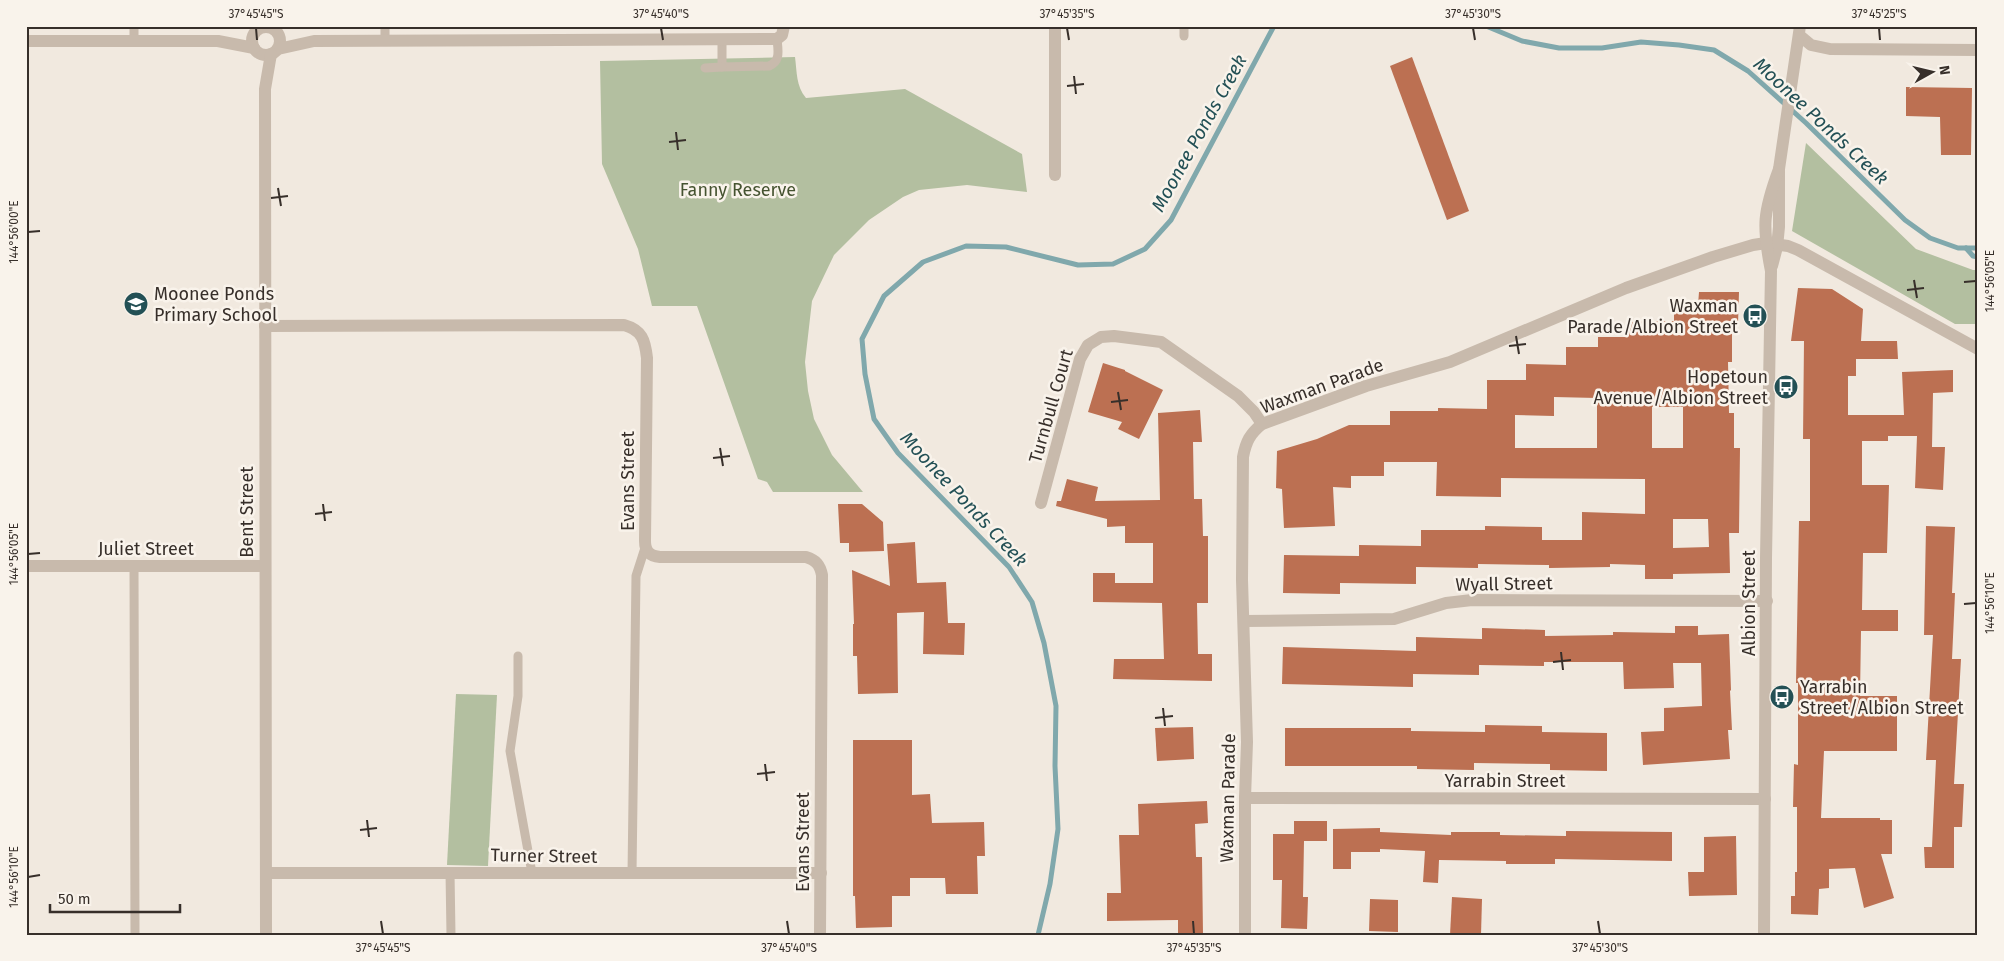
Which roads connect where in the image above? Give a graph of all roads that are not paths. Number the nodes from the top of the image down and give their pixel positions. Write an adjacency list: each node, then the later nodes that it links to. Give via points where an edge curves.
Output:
1 (134, 26): 12 (lane)
2 (386, 26): 15 (lane)
3 (784, 26): 9 (street, via 782,35)
4 (1055, 26): 20 (street)
5 (1184, 26): 8 (lane)
6 (266, 29): 13 (street); 14 (street); 17 (street, via 252,38); 17 (street, via 280,41)
7 (1800, 30): 16 (street, via 1811,45 1830,49); 21 (street, Albion Street, via 1779,169 1765,214)
8 (1184, 36)
9 (773, 39): 10 (street); 18 (lane, via 778,57 774,64)
10 (722, 40): 15 (street); 18 (lane)
11 (26, 41): 12 (street)
12 (134, 41): 13 (street)
13 (218, 41): 17 (street)
14 (314, 41): 15 (street); 17 (street)
15 (386, 41)
16 (1978, 50)
17 (265, 51): 22 (street, Bent Street)
18 (722, 67): 19 (lane)
19 (705, 68)
20 (1056, 175)
21 (1771, 244): 23 (street, via 1798,250); 24 (street, Waxman Parade, via 1753,245 1713,257 1626,288 1450,362 1366,386); 30 (street, Albion Street)
22 (265, 326): 26 (street, Evans Street, via 633,327 642,334 647,358); 29 (street, Bent Street)
23 (1978, 350)
24 (1262, 424): 25 (street, Turnbull Court, via 1238,396 1161,342 1101,337 1088,345 1080,359); 31 (street, Waxman Parade, via 1250,434 1243,457)
25 (1041, 503)
26 (645, 548): 38 (street, Evans Street, via 660,557 806,557 818,563 822,575); 39 (lane, via 636,576)
27 (26, 566): 28 (street, Juliet Street)
28 (134, 566): 29 (street, Juliet Street); 40 (lane)
29 (265, 566): 36 (street, Bent Street)
30 (1767, 602): 31 (street, Wyall Street, via 1472,600 1446,603 1394,619); 34 (street, Albion Street)
31 (1244, 621): 33 (street, Waxman Parade)
32 (518, 656): 37 (lane, via 518,696 510,751)
33 (1245, 798): 34 (street, Yarrabin Street); 44 (street, Waxman Parade)
34 (1765, 799): 45 (street, Albion Street)
35 (450, 872): 36 (street, Turner Street); 37 (street, Turner Street); 42 (lane)
36 (268, 873): 41 (street, Bent Street)
37 (532, 873): 39 (street, Turner Street)
38 (821, 873): 39 (street, Turner Street); 43 (street, Evans Street)
39 (632, 874)
40 (135, 935)
41 (266, 935)
42 (451, 935)
43 (820, 935)
44 (1245, 935)
45 (1764, 935)

